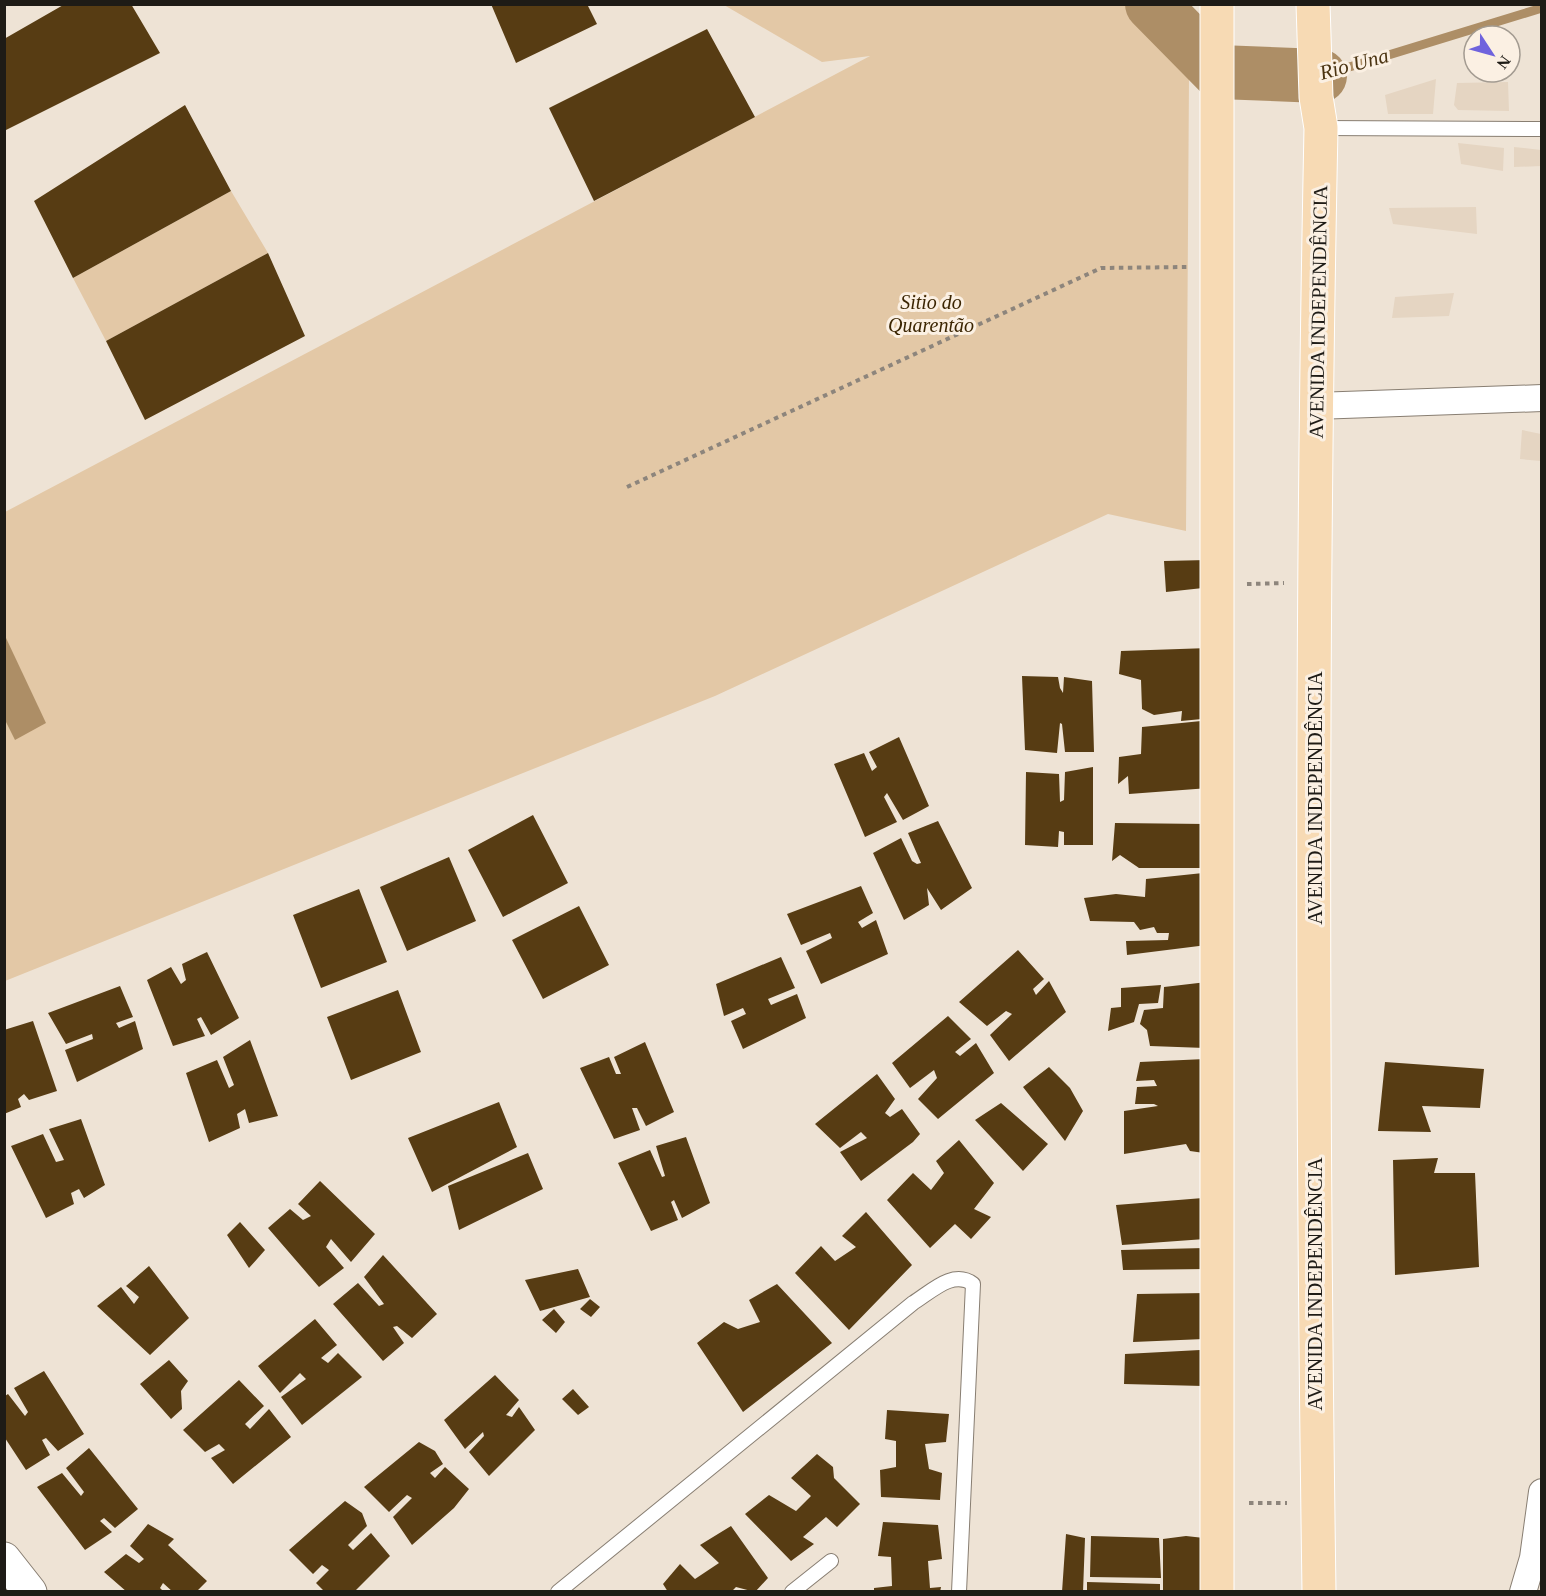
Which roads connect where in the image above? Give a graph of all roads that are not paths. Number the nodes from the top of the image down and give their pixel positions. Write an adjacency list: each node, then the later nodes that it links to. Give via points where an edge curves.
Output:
1 (1216, 4): 15 (main road)
2 (1313, 4): 3 (main road, AVENIDA INDEPENDÊNCIA)
3 (1319, 112): 4 (lane); 6 (main road, AVENIDA INDEPENDÊNCIA)
4 (1542, 129)
5 (1542, 398): 6 (street)
6 (1315, 406): 16 (main road, AVENIDA INDEPENDÊNCIA, via 1314,1234)
7 (1542, 1492): 9 (street)
8 (4, 1559): 11 (main road)
9 (1537, 1559): 17 (street)
10 (831, 1561): 13 (lane)
11 (30, 1592)
12 (558, 1592): 14 (lane, via 913,1303 952,1278 966,1278 973,1284)
13 (792, 1592)
14 (959, 1592)
15 (1217, 1592)
16 (1318, 1592)
17 (1523, 1592)

